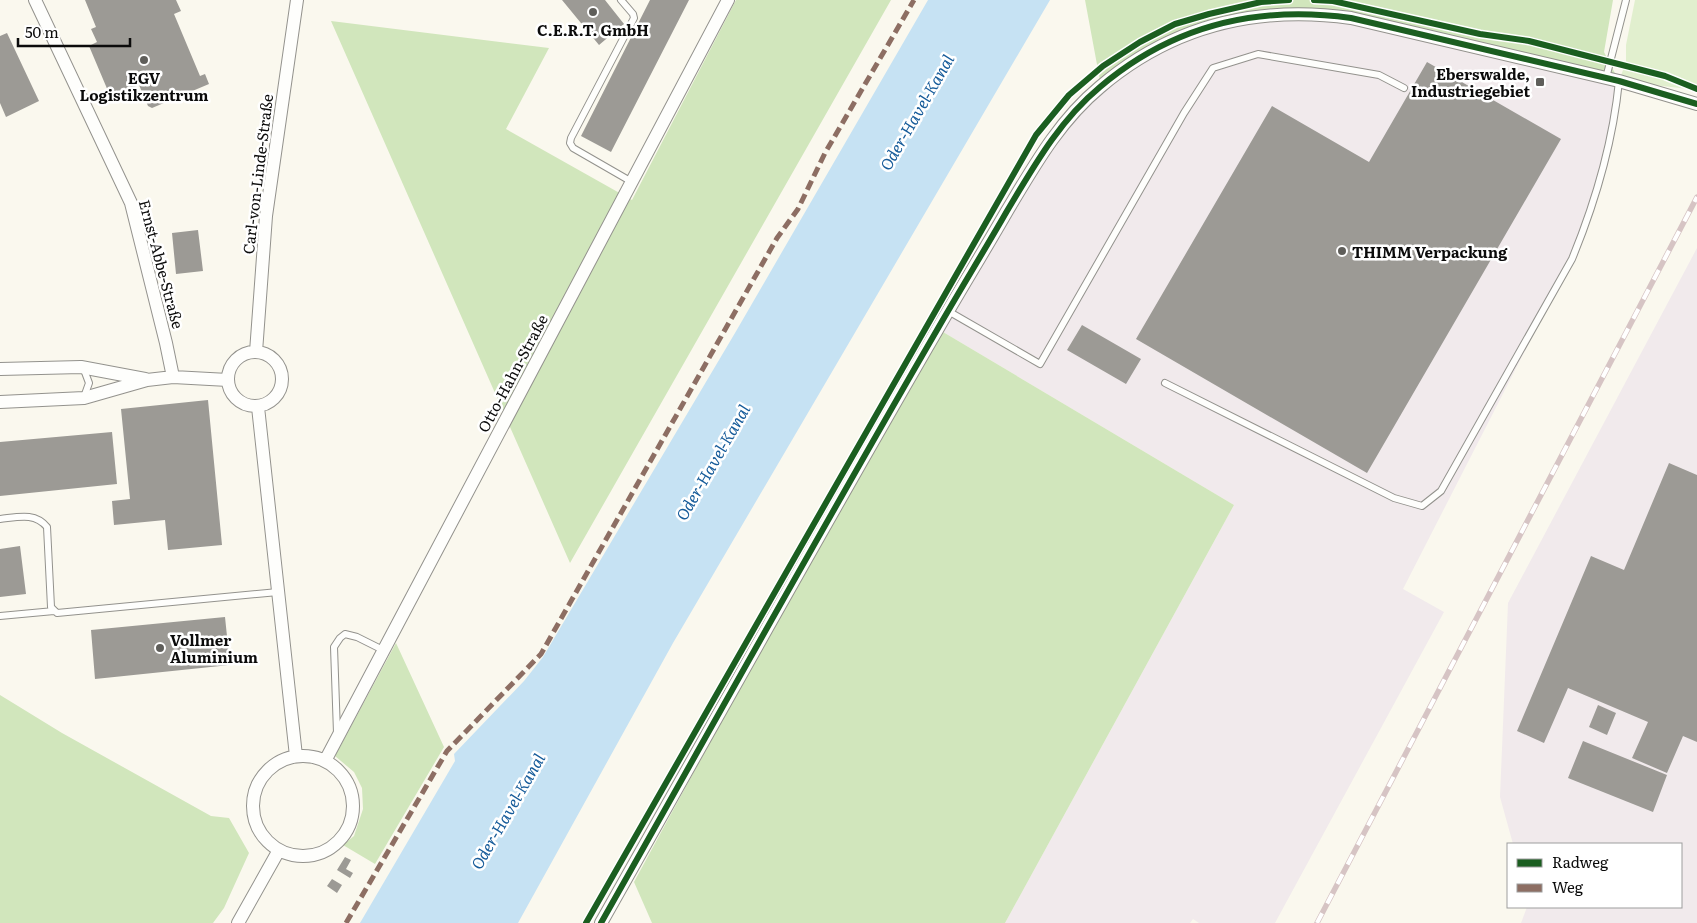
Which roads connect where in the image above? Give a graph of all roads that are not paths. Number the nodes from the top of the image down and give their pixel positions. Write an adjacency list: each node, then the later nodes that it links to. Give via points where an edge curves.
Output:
1 (35, 0): 14 (street, Ernst-Abbe-Straße, via 131,203)
2 (297, 0): 11 (street, Carl-von-Linde-Straße, via 266,216)
3 (621, 0): 9 (lane, via 634,18 570,143 573,148)
4 (728, 0): 9 (street, Otto-Hahn-Straße)
5 (1626, 0): 6 (lane)
6 (1613, 80): 8 (street); 10 (street, via 1327,14 1278,13 1212,26 1185,35 1118,73 1069,117 1034,165); 17 (lane, via 1616,110 1595,195 1572,260 1441,491 1422,506 1394,498)
7 (1404, 88): 10 (lane, via 1379,75 1258,54 1213,68 1040,364)
8 (1697, 104)
9 (632, 182): 25 (street, Otto-Hahn-Straße)
10 (948, 311): 31 (street)
11 (256, 352): 16 (street, via 237,359); 20 (street, via 272,358 282,378 282,387 274,399)
12 (83, 367): 13 (street); 15 (street); 18 (lane, via 88,383)
13 (0, 369)
14 (173, 377): 15 (street); 16 (street)
15 (147, 380): 18 (street)
16 (228, 380): 20 (street, via 235,398 243,404)
17 (1165, 383)
18 (84, 398): 19 (street)
19 (0, 402)
20 (258, 407): 22 (street)
21 (0, 519): 23 (lane, via 30,516 42,520 47,527 51,607)
22 (278, 592): 23 (lane); 27 (street)
23 (54, 611): 24 (lane)
24 (0, 616)
25 (383, 650): 26 (street, Otto-Hahn-Straße); 26 (lane, via 345,634 334,647)
26 (337, 737): 28 (street, Otto-Hahn-Straße)
27 (296, 756): 28 (street, via 311,756); 29 (street, via 268,770 254,797 253,813 258,828)
28 (324, 761): 29 (street, via 343,776 353,798 353,814 348,829 339,842 310,856 294,856)
29 (279, 850): 30 (street)
30 (238, 923)
31 (601, 923)

